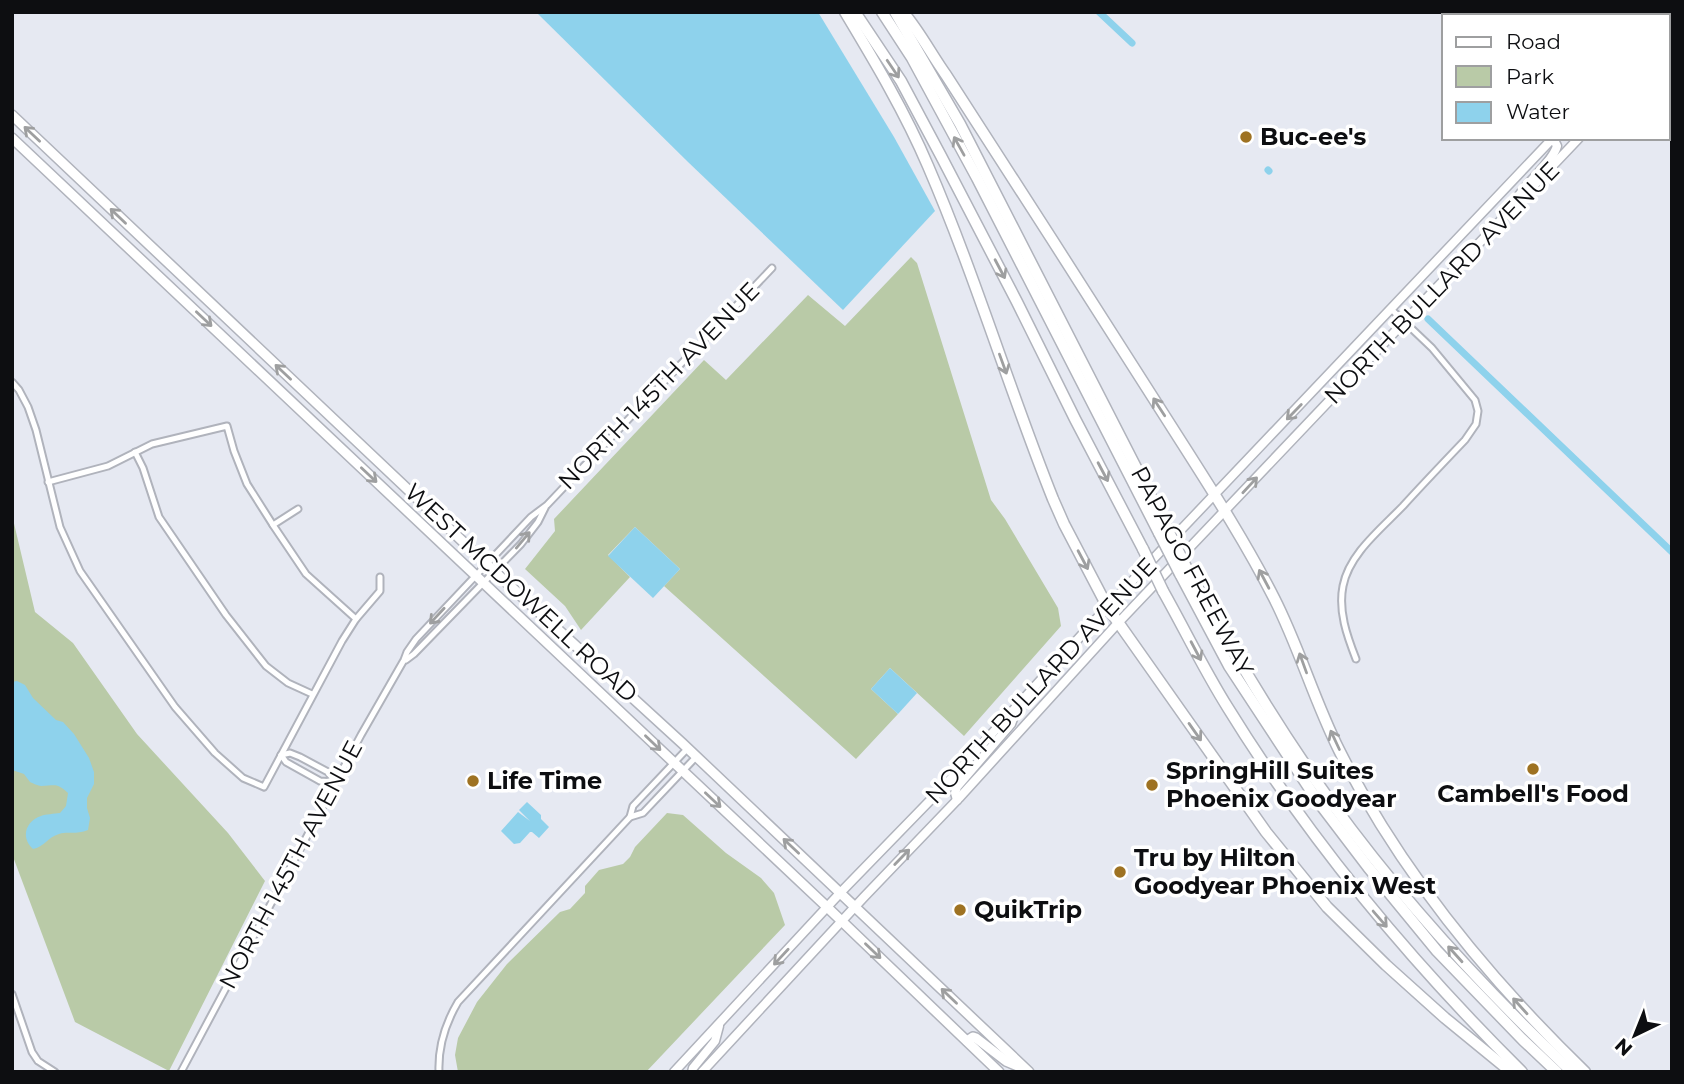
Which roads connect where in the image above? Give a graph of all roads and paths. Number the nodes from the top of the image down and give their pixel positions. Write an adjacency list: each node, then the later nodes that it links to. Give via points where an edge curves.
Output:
1 (845, 12): 34 (highway, one-way to 34, via 891,88 927,163 1052,499)
2 (855, 12): 65 (highway, PAPAGO FREEWAY, one-way to 65, bridge, via 901,81 1227,708 1373,911)
3 (882, 12): 27 (highway, one-way to 3, via 912,58)
4 (895, 12): 27 (highway, PAPAGO FREEWAY, via 960,124)
5 (903, 12): 22 (highway, one-way to 5)
6 (12, 115): 11 (main road, WEST MCDOWELL ROAD, one-way to 6)
7 (12, 138): 12 (main road, WEST MCDOWELL ROAD)
8 (1551, 140): 17 (main road, NORTH BULLARD AVENUE)
9 (1554, 140): 13 (main road, via 1554,154 1523,187)
10 (1577, 140): 13 (main road, NORTH BULLARD AVENUE)
11 (52, 153): 12 (main road); 14 (main road, WEST MCDOWELL ROAD, one-way to 11)
12 (41, 165): 16 (main road, WEST MCDOWELL ROAD)
13 (1509, 211): 18 (main road, NORTH BULLARD AVENUE)
14 (165, 261): 16 (main road); 28 (main road, WEST MCDOWELL ROAD, one-way to 14)
15 (772, 268): 23 (street, NORTH 145TH AVENUE)
16 (155, 272): 31 (main road, WEST MCDOWELL ROAD, one-way to 31)
17 (1391, 309): 18 (street); 22 (main road, NORTH BULLARD AVENUE, one-way to 22)
18 (1404, 322): 25 (main road, NORTH BULLARD AVENUE, one-way to 18); 37 (street, via 1463,384 1478,411 1465,440 1364,547 1349,569 1341,599)
19 (12, 383): 21 (street, via 29,407)
20 (135, 452): 21 (street, via 108,466); 26 (street, via 227,426 247,484); 39 (street, via 159,517 226,615 266,666)
21 (48, 482): 42 (street, via 60,527 80,571 175,707 243,778 264,787)
22 (1215, 495): 25 (highway); 34 (main road, NORTH BULLARD AVENUE)
23 (547, 505): 28 (street, NORTH 145TH AVENUE); 30 (street, NORTH 145TH AVENUE, one-way to 23, via 526,538)
24 (298, 509): 26 (street)
25 (1224, 512): 36 (main road, NORTH BULLARD AVENUE); 68 (highway, one-way to 25, via 1491,972 1386,833 1339,749 1275,599)
26 (273, 525): 35 (street, via 306,574)
27 (1163, 530): 29 (highway, PAPAGO FREEWAY, bridge)
28 (486, 563): 30 (main road, WEST MCDOWELL ROAD); 31 (street, NORTH 145TH AVENUE)
29 (1183, 570): 66 (highway, via 1229,666 1317,800 1437,951); 67 (highway, PAPAGO FREEWAY, one-way to 29, via 1453,953 1356,835 1307,767)
30 (494, 571): 33 (street, NORTH 145TH AVENUE); 41 (main road, WEST MCDOWELL ROAD)
31 (475, 575): 33 (main road, WEST MCDOWELL ROAD); 38 (street, NORTH 145TH AVENUE, one-way to 38, via 416,639)
32 (380, 577): 35 (street, via 380,591)
33 (482, 582): 38 (street, NORTH 145TH AVENUE, via 415,654); 44 (main road, WEST MCDOWELL ROAD, one-way to 44)
34 (1108, 608): 36 (highway); 40 (main road, NORTH BULLARD AVENUE)
35 (356, 619): 39 (street)
36 (1118, 623): 47 (main road, NORTH BULLARD AVENUE); 64 (highway, one-way to 64, via 1266,832 1327,906 1386,965)
37 (1356, 659)
38 (404, 660): 46 (street, NORTH 145TH AVENUE)
39 (312, 694): 42 (street)
40 (1018, 705): 47 (main road, via 1011,724 957,787); 49 (main road, NORTH BULLARD AVENUE)
41 (688, 748): 43 (main road, WEST MCDOWELL ROAD); 44 (street)
42 (281, 755): 46 (street, via 320,780); 46 (street, via 300,757 328,772)
43 (696, 756): 45 (street); 49 (main road, WEST MCDOWELL ROAD, one-way to 43)
44 (674, 764): 45 (main road, WEST MCDOWELL ROAD); 48 (street, via 633,806)
45 (682, 771): 48 (street, via 643,813); 51 (main road, WEST MCDOWELL ROAD, one-way to 51)
46 (335, 782): 59 (street, NORTH 145TH AVENUE)
47 (957, 800): 50 (main road, NORTH BULLARD AVENUE, one-way to 47)
48 (630, 817): 60 (street, via 458,1002 442,1037)
49 (841, 892): 50 (main road, WEST MCDOWELL ROAD); 51 (main road, NORTH BULLARD AVENUE)
50 (856, 906): 52 (main road, NORTH BULLARD AVENUE); 57 (main road, WEST MCDOWELL ROAD, one-way to 50)
51 (827, 907): 52 (main road, WEST MCDOWELL ROAD); 54 (main road, NORTH BULLARD AVENUE, one-way to 54)
52 (842, 921): 55 (main road, WEST MCDOWELL ROAD, one-way to 55); 62 (main road, NORTH BULLARD AVENUE)
53 (12, 994): 58 (street, via 32,1052)
54 (720, 1023): 56 (main road, NORTH BULLARD AVENUE); 61 (main road, via 715,1041)
55 (967, 1041): 57 (main road, via 976,1038); 63 (main road, WEST MCDOWELL ROAD)
56 (677, 1070)
57 (1028, 1071)
58 (55, 1072)
59 (181, 1072)
60 (439, 1072)
61 (692, 1072)
62 (702, 1072)
63 (999, 1072)
64 (1511, 1072)
65 (1522, 1072)
66 (1557, 1072)
67 (1572, 1072)
68 (1585, 1072)

